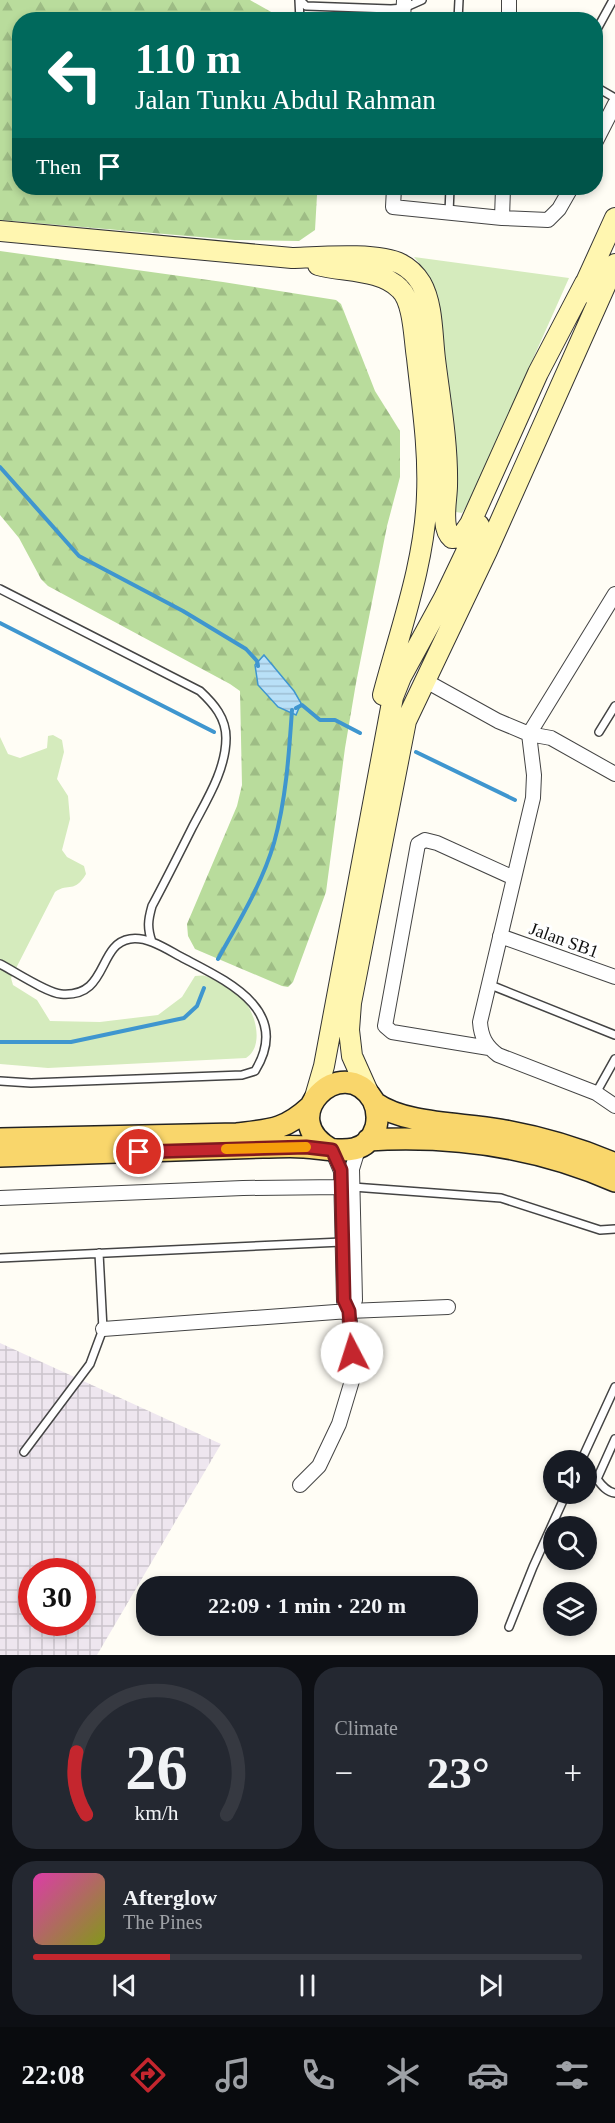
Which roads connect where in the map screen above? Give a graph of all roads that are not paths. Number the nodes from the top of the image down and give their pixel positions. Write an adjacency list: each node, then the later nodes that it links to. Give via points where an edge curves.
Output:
1 (299, 0): 4 (lane, via 306,6)
2 (422, 0): 5 (lane)
3 (613, 0): 6 (lane)
4 (352, 4): 5 (lane)
5 (404, 9)
6 (603, 18)
7 (615, 104): 8 (street)
8 (603, 127)
9 (394, 195): 15 (street, via 393,207)
10 (450, 195): 15 (lane)
11 (503, 195): 14 (street)
12 (506, 195): 14 (lane)
13 (567, 195): 16 (street, via 548,220)
14 (503, 202): 16 (street)
15 (449, 213): 16 (street)
16 (502, 218)
17 (615, 218): 21 (main road)
18 (0, 231): 19 (main road)
19 (292, 258): 21 (main road, via 381,259 399,263 421,283 430,319 445,446 446,530 452,538 461,537 470,524 538,373); 29 (main road, via 330,269 379,276 402,290 413,325 423,413 427,496 423,533 417,570 378,712 365,790)
20 (613, 273): 24 (main road)
21 (585, 283): 29 (main road, via 471,544 401,676 393,697)
22 (0, 590): 32 (lane, via 200,691 215,706 223,722 226,738 215,783 152,906 148,931)
23 (615, 594): 27 (street)
24 (424, 680): 27 (street); 41 (main road, via 406,721 351,1003 352,1056)
25 (615, 706): 26 (lane)
26 (599, 732)
27 (529, 734): 28 (street, via 562,743); 30 (street, via 533,798)
28 (615, 774)
29 (359, 871): 42 (main road, via 324,1066)
30 (514, 878): 31 (street); 37 (street, via 437,843 425,840 418,844 385,1026 393,1032)
31 (500, 936): 34 (street, Jalan SB1); 35 (street)
32 (152, 942): 33 (lane, via 130,939 118,943 93,984 85,991 73,993 59,995); 39 (lane, via 229,983 254,1003 265,1028 263,1058 255,1071 175,1079)
33 (0, 964)
34 (615, 977)
35 (488, 984): 36 (lane); 37 (street, via 480,1032)
36 (615, 1035)
37 (489, 1048): 40 (street)
38 (615, 1059): 40 (lane)
39 (0, 1081)
40 (596, 1093): 43 (street)
41 (372, 1099): 42 (main road, via 361,1088 341,1082 322,1090); 45 (main road, via 377,1123); 48 (main road, via 397,1114 539,1138)
42 (313, 1101): 44 (main road, via 295,1120 266,1131); 46 (main road, via 310,1127 322,1145)
43 (615, 1106)
44 (0, 1139)
45 (364, 1143): 46 (main road, via 346,1151); 49 (main road, via 418,1138 496,1146 568,1164); 50 (street)
46 (332, 1150): 47 (main road, via 263,1147); 50 (street)
47 (0, 1156)
48 (615, 1164)
49 (615, 1181)
50 (347, 1187): 51 (street); 52 (lane, via 501,1198 600,1230); 53 (street); 57 (street, via 356,1300)
51 (0, 1198)
52 (615, 1229)
53 (342, 1242): 54 (lane); 57 (street, via 344,1300)
54 (99, 1253): 55 (lane); 58 (lane)
55 (0, 1258)
56 (448, 1307): 57 (street)
57 (349, 1311): 58 (street); 63 (street, via 354,1374 339,1424 318,1466)
58 (104, 1329): 62 (lane, via 90,1364)
59 (615, 1387): 61 (lane)
60 (615, 1439): 64 (lane, via 597,1479)
61 (586, 1450)
62 (24, 1452)
63 (300, 1485)
64 (615, 1493)
65 (561, 1504): 66 (lane)
66 (509, 1627)

